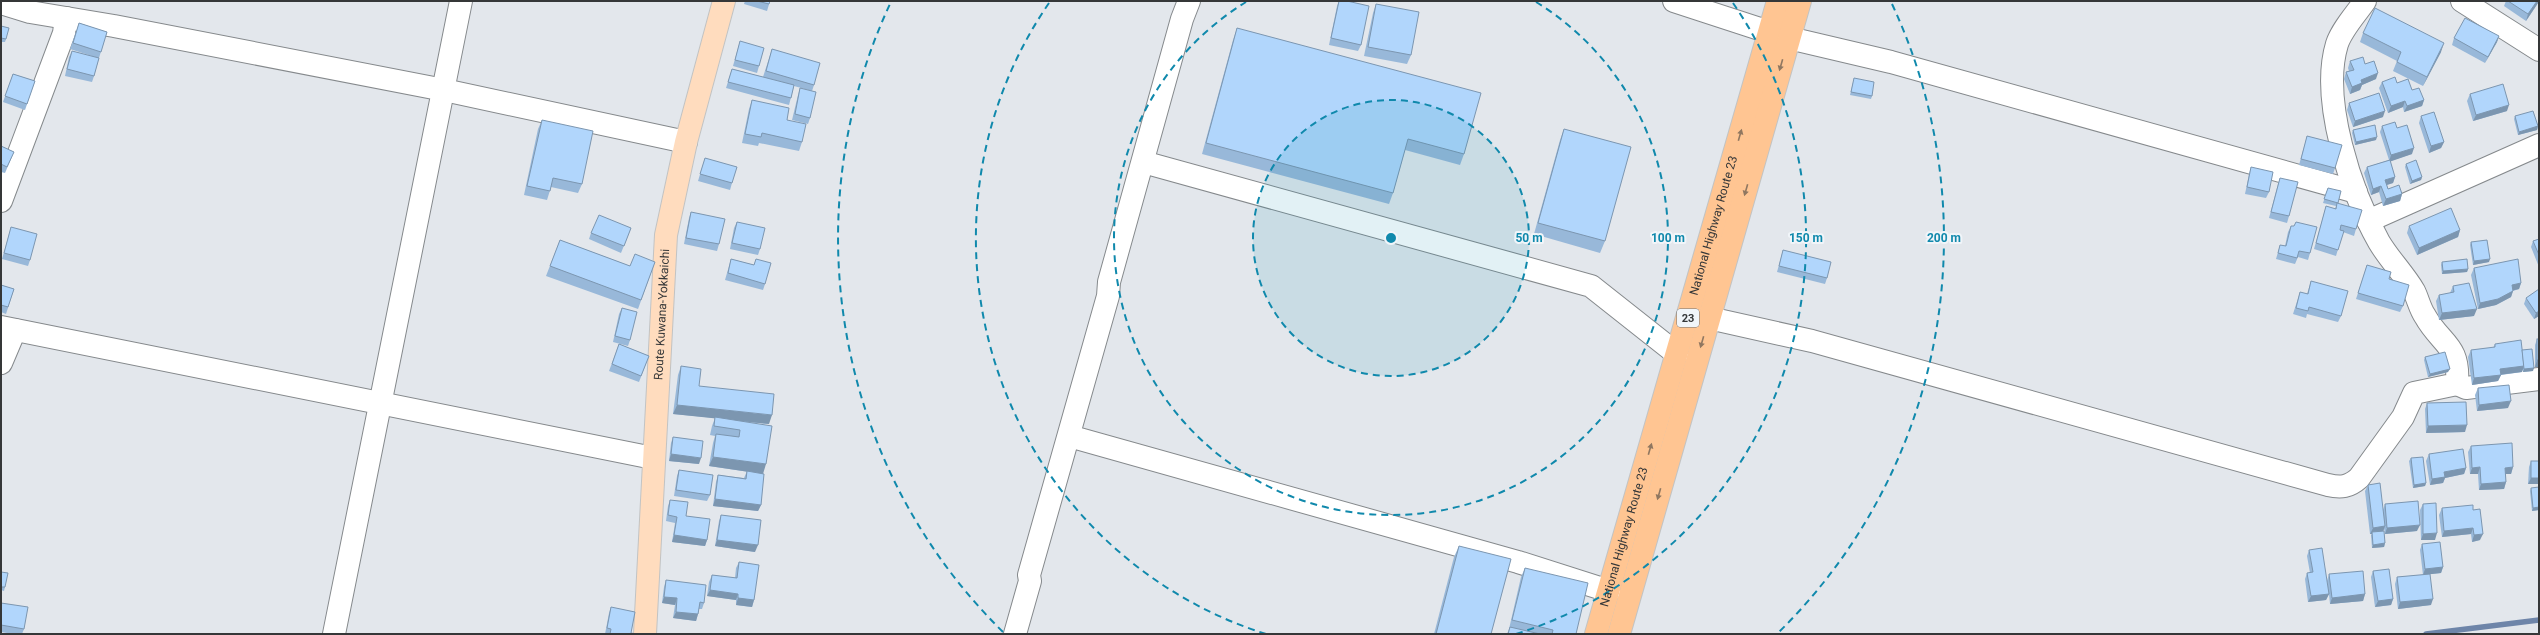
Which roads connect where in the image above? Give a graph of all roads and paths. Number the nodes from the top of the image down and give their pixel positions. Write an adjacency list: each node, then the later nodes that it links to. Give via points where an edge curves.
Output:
1 (461, 1): 14 (street)
2 (724, 1): 15 (main road, Route Kuwana-Yokkaichi)
3 (1189, 1): 17 (street)
4 (1674, 1): 12 (street)
5 (1778, 1): 12 (highway, National Highway Route 23 / 23)
6 (1800, 1): 12 (highway, National Highway Route 23 / 23)
7 (2365, 1): 18 (street, via 2337,43 2333,63 2338,134)
8 (2462, 1): 13 (street)
9 (1, 3): 10 (street)
10 (31, 7): 11 (street)
11 (66, 18): 14 (street); 19 (street, via 64,33)
12 (1779, 35): 18 (street, via 1891,62); 21 (highway, National Highway Route 23 / 23, one-way to 21); 23 (highway, National Highway Route 23 / 23, one-way to 12)
13 (2539, 50)
14 (444, 90): 15 (street); 27 (street)
15 (686, 142): 29 (main road, Route Kuwana-Yokkaichi, via 666,235)
16 (2539, 145): 20 (street)
17 (1143, 162): 23 (street, via 1591,286); 28 (street)
18 (2356, 192): 20 (street)
19 (1, 201)
20 (2368, 221): 26 (street, via 2379,242 2413,291 2425,317 2452,348 2458,372)
21 (1709, 318): 26 (street, via 1812,341 2337,488 2351,485 2359,478 2402,417 2414,393); 35 (highway, National Highway Route 23 / 23, one-way to 35)
22 (8, 329): 24 (street); 27 (street)
23 (1677, 354): 30 (highway, National Highway Route 23 / 23, one-way to 23)
24 (1, 363)
25 (2539, 379): 26 (street, via 2466,388)
26 (2457, 384)
27 (381, 403): 29 (street); 31 (street)
28 (1069, 436): 30 (street, via 1510,560); 33 (street, via 1029,575 1030,581)
29 (653, 458): 32 (main road, Route Kuwana-Yokkaichi)
30 (1609, 592): 34 (highway, National Highway Route 23 / 23)
31 (334, 634)
32 (645, 634)
33 (1015, 634)
34 (1596, 634)
35 (1619, 634)

